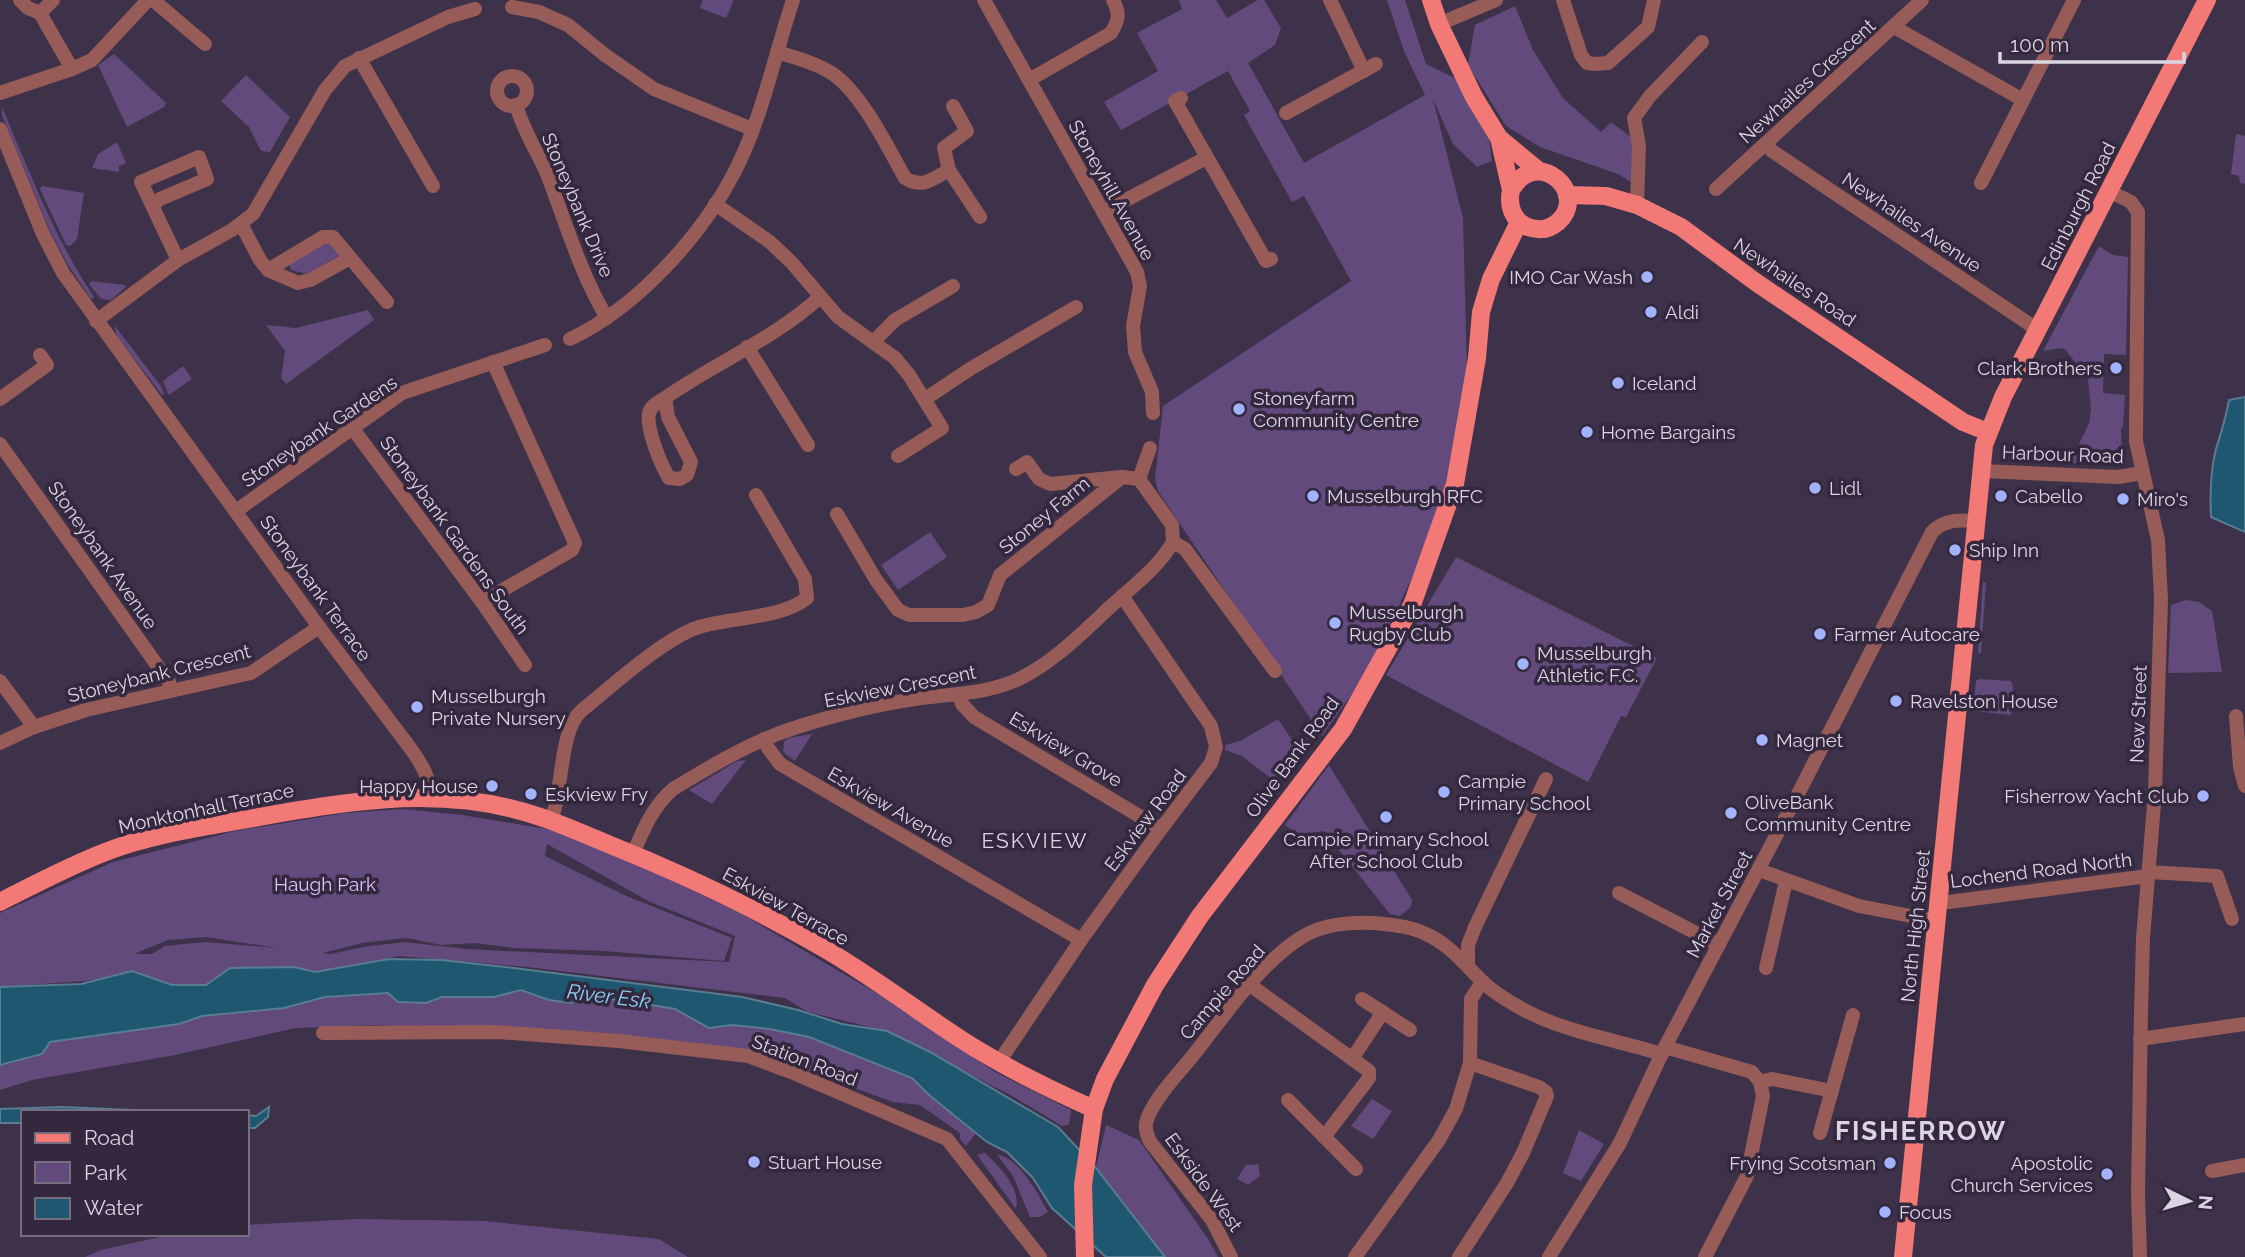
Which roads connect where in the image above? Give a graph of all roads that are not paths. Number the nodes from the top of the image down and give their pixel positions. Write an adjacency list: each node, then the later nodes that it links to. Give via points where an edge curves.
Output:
1 (20, 0): 19 (street)
2 (53, 0): 19 (street)
3 (148, 0): 26 (street, via 99,55)
4 (153, 0): 23 (street)
5 (793, 0): 24 (street)
6 (984, 0): 27 (street, Stoneyhill Avenue)
7 (1113, 0): 27 (street, via 1119,12 1111,33)
8 (1329, 0): 33 (street, via 1370,68)
9 (1431, 0): 20 (main road)
10 (1496, 0): 20 (street)
11 (1563, 0): 12 (street, via 1581,55 1594,64 1608,63 1648,27)
12 (1654, 0)
13 (1922, 0): 21 (street, Newhailes Crescent)
14 (2074, 0): 30 (street)
15 (2207, 0): 45 (main road, Edinburgh Road)
16 (540, 6): 17 (street); 35 (street, via 654,89)
17 (512, 7)
18 (475, 9): 25 (street)
19 (40, 13): 26 (street)
20 (1440, 24): 36 (main road)
21 (1895, 27): 30 (street); 37 (street, Newhailes Crescent)
22 (1702, 42): 49 (street, via 1634,118 1639,146)
23 (205, 44)
24 (777, 52): 35 (street); 39 (street, via 835,75 853,93 905,178 923,184)
25 (359, 58): 41 (street); 53 (street, via 345,66 325,90 253,214)
26 (72, 69): 28 (street)
27 (1029, 80): 50 (street, Stoneyhill Avenue)
28 (0, 93)
29 (1181, 98): 38 (street, via 1175,101)
30 (2024, 100): 42 (street)
31 (516, 105): 62 (street, Stoneybank Drive, via 583,274)
32 (953, 106): 39 (street, via 967,131 944,148)
33 (1286, 113)
34 (0, 129): 63 (street, Stoneybank Terrace, via 44,234)
35 (752, 129): 47 (street, via 735,172)
36 (1499, 138): 40 (main road); 43 (main road)
37 (1766, 144): 44 (street, Newhailes Crescent); 64 (street, Newhailes Avenue)
38 (1206, 159): 50 (street); 55 (street, via 1266,261)
39 (949, 170): 51 (street)
40 (1539, 171): 43 (main road, via 1522,176); 46 (main road, via 1558,178)
41 (426, 180)
42 (1981, 183)
43 (1511, 190): 52 (main road, via 1510,207)
44 (1716, 190)
45 (2109, 191): 64 (main road, Edinburgh Road); 83 (street, New Street, via 2131,202 2138,212 2135,424)
46 (1567, 195): 49 (main road, Newhailes Road, via 1606,196); 52 (main road, via 1566,211 1555,225 1536,229)
47 (715, 204): 59 (street, via 770,242); 62 (street, via 685,245)
48 (153, 205): 56 (street)
49 (1637, 205): 76 (main road, Newhailes Road, via 1681,228 1964,422)
50 (1103, 212): 74 (street, Stoneyhill Avenue, via 1137,272 1135,352 1152,392)
51 (980, 217)
52 (1519, 222): 137 (main road, Olive Bank Road, via 1491,279 1481,312 1455,484 1412,606 1343,729 1200,916 1155,985 1116,1055)
53 (241, 224): 56 (street); 57 (street)
54 (350, 258): 57 (street, via 298,283); 57 (street, via 333,237 323,237); 60 (street)
55 (1271, 259)
56 (178, 260): 63 (street)
57 (268, 270)
58 (953, 286): 66 (street, via 895,320)
59 (820, 298): 66 (street, via 838,317); 68 (street)
60 (387, 303)
61 (1076, 307): 73 (street)
62 (607, 318): 65 (street)
63 (96, 321): 87 (street, Stoneybank Terrace)
64 (2038, 330): 76 (main road, Edinburgh Road)
65 (570, 339)
66 (874, 341): 73 (street, via 895,358)
67 (545, 345): 70 (street, Stoneybank Gardens)
68 (747, 348): 71 (street); 78 (street)
69 (40, 355): 72 (street, via 47,365)
70 (493, 362): 75 (street, Stoneybank Gardens, via 402,393); 92 (street, via 575,543 572,550)
71 (665, 398): 71 (street, via 649,413 653,440 670,478 681,479 691,462 668,417)
72 (0, 399)
73 (925, 399): 80 (street, via 942,428)
74 (1153, 413)
75 (353, 429): 87 (street, Stoneybank Gardens); 92 (street, Stoneybank Gardens South)
76 (1988, 432): 82 (main road, North High Street)
77 (0, 444): 97 (street, Stoneybank Avenue)
78 (808, 445)
79 (1150, 448): 85 (street)
80 (898, 456)
81 (1016, 469): 84 (street, via 1027,462 1039,479 1050,484)
82 (1982, 471): 83 (street, Harbour Road, via 2118,477); 89 (main road, North High Street)
83 (2143, 473): 110 (street, New Street, via 2158,540 2161,600)
84 (1122, 477): 85 (street); 88 (street, Stoney Farm, via 1000,575 988,605 962,615 909,615 898,610)
85 (1139, 479): 90 (street, via 1172,525)
86 (756, 495): 106 (street, via 805,579 807,598 793,608 698,627 672,640 581,711 569,731)
87 (236, 511): 93 (street, Stoneybank Terrace)
88 (837, 514)
89 (1976, 521): 109 (street, Market Street, via 1950,521 1932,532); 113 (main road, North High Street)
90 (1173, 542): 91 (street, Eskview Crescent, via 1165,556); 95 (street, via 1185,549)
91 (1122, 596): 98 (street, Eskview Crescent, via 1038,669 1016,680); 107 (street, Eskview Road, via 1216,737 1211,764)
92 (482, 602): 94 (street, Stoneybank Gardens South)
93 (319, 627): 97 (street, Stoneybank Crescent, via 251,673); 105 (street, Stoneybank Terrace, via 425,770)
94 (525, 665)
95 (1275, 671)
96 (0, 681): 100 (street)
97 (172, 690): 100 (street, Stoneybank Crescent, via 86,709)
98 (959, 694): 101 (street, Eskview Crescent, via 873,707); 107 (street, Eskview Grove, via 974,717)
99 (2236, 716): 104 (street)
100 (34, 727): 102 (street, Stoneybank Crescent)
101 (764, 739): 108 (street, Eskview Crescent, via 673,789 652,813); 117 (street, Eskview Avenue, via 780,764)
102 (0, 743)
103 (1546, 779): 119 (street, via 1475,927 1468,945)
104 (2245, 786)
105 (432, 799): 106 (main road, Eskview Terrace, via 490,804); 114 (main road, Monktonhall Terrace, via 348,801 164,836 110,850)
106 (551, 821): 108 (main road, Eskview Terrace)
107 (1161, 829): 117 (street, Eskview Road)
108 (633, 854): 132 (main road, Eskview Terrace, via 820,946)
109 (1759, 870): 111 (street); 118 (street, Market Street)
110 (2148, 874): 113 (street, Lochend Road North); 115 (street, Lochend Road North, via 2217,876); 129 (street, New Street)
111 (1786, 881): 116 (street, via 1859,906); 120 (street)
112 (1625, 892): 118 (street)
113 (1939, 901): 116 (main road, North High Street)
114 (0, 902)
115 (2232, 919)
116 (1937, 920): 151 (main road, North High Street)
117 (1081, 940): 132 (street, Eskview Road)
118 (1719, 945): 130 (street, Market Street)
119 (1468, 966): 121 (street, Campie Road); 122 (street, Campie Road, via 1444,945 1412,928 1351,923 1304,936)
120 (1766, 968)
121 (1482, 982): 130 (street, Campie Road, via 1551,1021); 133 (street, via 1472,999)
122 (1250, 985): 131 (street); 138 (street, Campie Road, via 1161,1096)
123 (1362, 999): 124 (street)
124 (1383, 1012): 127 (street); 131 (street)
125 (1853, 1015): 135 (street)
126 (2245, 1024): 129 (street)
127 (1410, 1030)
128 (323, 1033): 144 (street, Station Road, via 497,1032 747,1056 947,1139)
129 (2140, 1039): 152 (street, New Street)
130 (1664, 1050): 134 (street, Campie Road, via 1752,1072); 149 (street, Market Street, via 1620,1143)
131 (1352, 1059): 140 (street, via 1369,1071 1369,1078)
132 (999, 1062): 137 (main road, Eskview Terrace)
133 (1470, 1063): 147 (street, via 1456,1109 1440,1140); 148 (street, via 1539,1087 1547,1096 1507,1183)
134 (1760, 1082): 135 (street, via 1772,1079); 150 (street, via 1763,1096 1747,1176)
135 (1832, 1091): 139 (street)
136 (1288, 1100): 140 (street)
137 (1094, 1109): 145 (main road, Olive Bank Road, via 1083,1210)
138 (1145, 1129): 146 (street, Eskside West, via 1212,1220)
139 (1820, 1133)
140 (1324, 1137): 142 (street)
141 (2245, 1165): 143 (street)
142 (1356, 1169)
143 (2212, 1171)
144 (1040, 1257)
145 (1085, 1257)
146 (1231, 1257)
147 (1354, 1257)
148 (1459, 1257)
149 (1549, 1257)
150 (1705, 1257)
151 (1903, 1257)
152 (2140, 1257)

